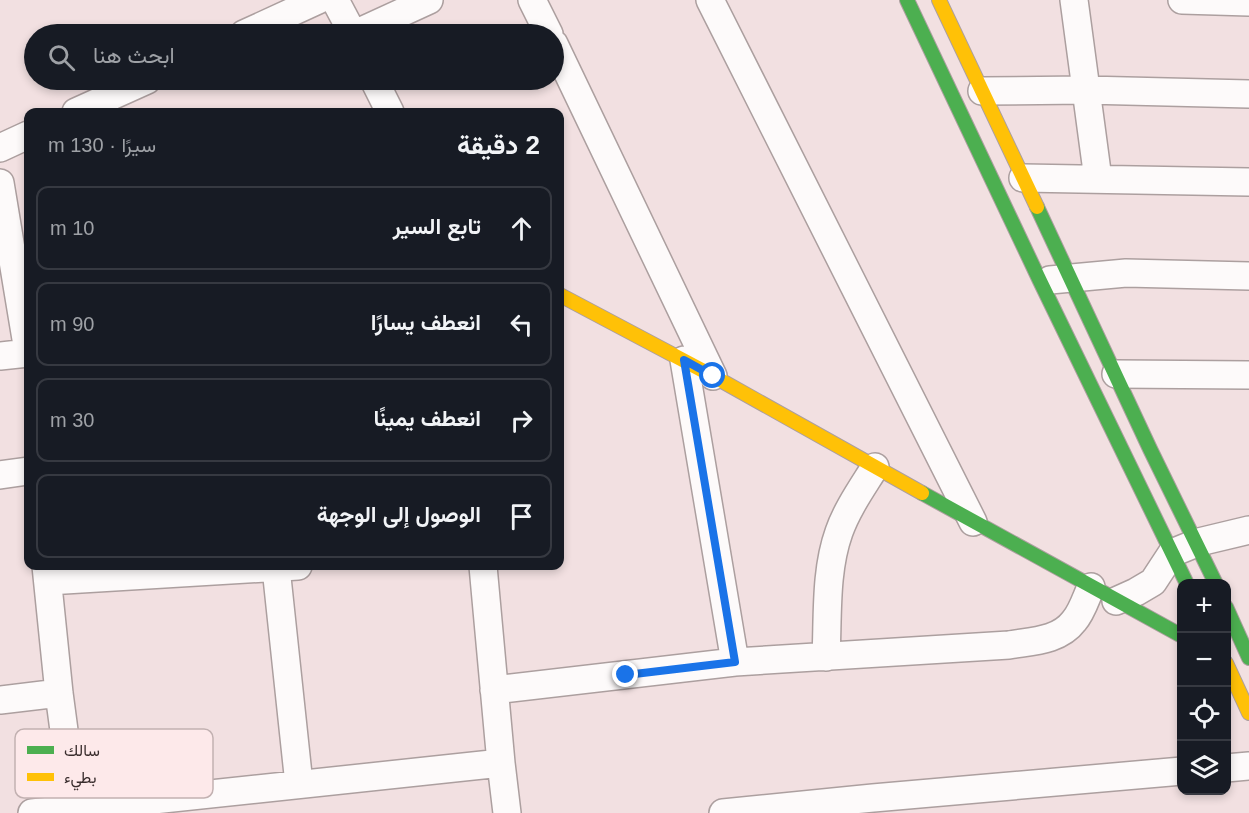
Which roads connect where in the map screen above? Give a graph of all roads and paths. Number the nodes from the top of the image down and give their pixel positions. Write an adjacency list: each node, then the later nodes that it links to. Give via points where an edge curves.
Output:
1 (318, 0): 11 (street)
2 (335, 0): 12 (street)
3 (429, 0): 13 (street)
4 (532, 0): 14 (street)
5 (710, 0): 44 (street)
6 (907, 0): 32 (main road)
7 (939, 0): 19 (main road)
8 (1074, 0): 18 (street)
9 (1182, 0): 10 (street)
10 (1249, 2)
11 (266, 24)
12 (348, 24)
13 (376, 24)
14 (544, 24)
15 (564, 65): 40 (street)
16 (125, 90): 21 (street)
17 (379, 90): 22 (street)
18 (1086, 90): 19 (street); 20 (street); 26 (street)
19 (981, 91): 25 (main road)
20 (1249, 94)
21 (85, 108)
22 (388, 108)
23 (24, 137): 24 (street)
24 (0, 148)
25 (1023, 178): 26 (street); 31 (main road)
26 (1098, 179): 27 (street)
27 (1249, 182)
28 (0, 183): 29 (street)
29 (5, 238): 34 (street)
30 (1249, 276): 31 (street, via 1126,273)
31 (1069, 278): 32 (street); 38 (main road)
32 (1040, 281): 47 (main road)
33 (564, 297): 37 (main road)
34 (24, 332)
35 (24, 353): 36 (street)
36 (0, 356)
37 (684, 360): 40 (main road); 60 (street)
38 (1116, 374): 39 (street); 46 (main road)
39 (1249, 375)
40 (713, 376): 41 (main road)
41 (875, 467): 44 (main road); 59 (street, via 838,533 830,578)
42 (24, 472): 43 (street)
43 (0, 475)
44 (973, 522): 54 (main road)
45 (1249, 530): 46 (street)
46 (1199, 542): 47 (street); 53 (main road)
47 (1172, 553): 52 (main road); 55 (street, via 1153,582)
48 (171, 570): 51 (street)
49 (287, 570): 70 (street)
50 (483, 570): 61 (street)
51 (47, 573): 62 (street)
52 (1185, 579)
53 (1214, 579)
54 (1091, 587): 55 (main road); 59 (street, via 1075,620 1049,638 1009,645)
55 (1116, 601): 57 (main road)
56 (1231, 622): 58 (main road)
57 (1177, 633)
58 (1239, 651): 64 (main road)
59 (826, 657): 60 (street)
60 (735, 662): 61 (street)
61 (494, 690): 66 (street)
62 (59, 693): 63 (street); 65 (street)
63 (0, 700)
64 (1249, 713)
65 (64, 729)
66 (501, 763): 70 (street); 75 (street)
67 (1249, 766): 68 (street)
68 (1231, 768)
69 (1177, 771): 76 (street)
70 (299, 784): 71 (street)
71 (213, 794)
72 (178, 798): 73 (street)
73 (74, 810): 74 (street)
74 (32, 813)
75 (507, 813)
76 (723, 813)

